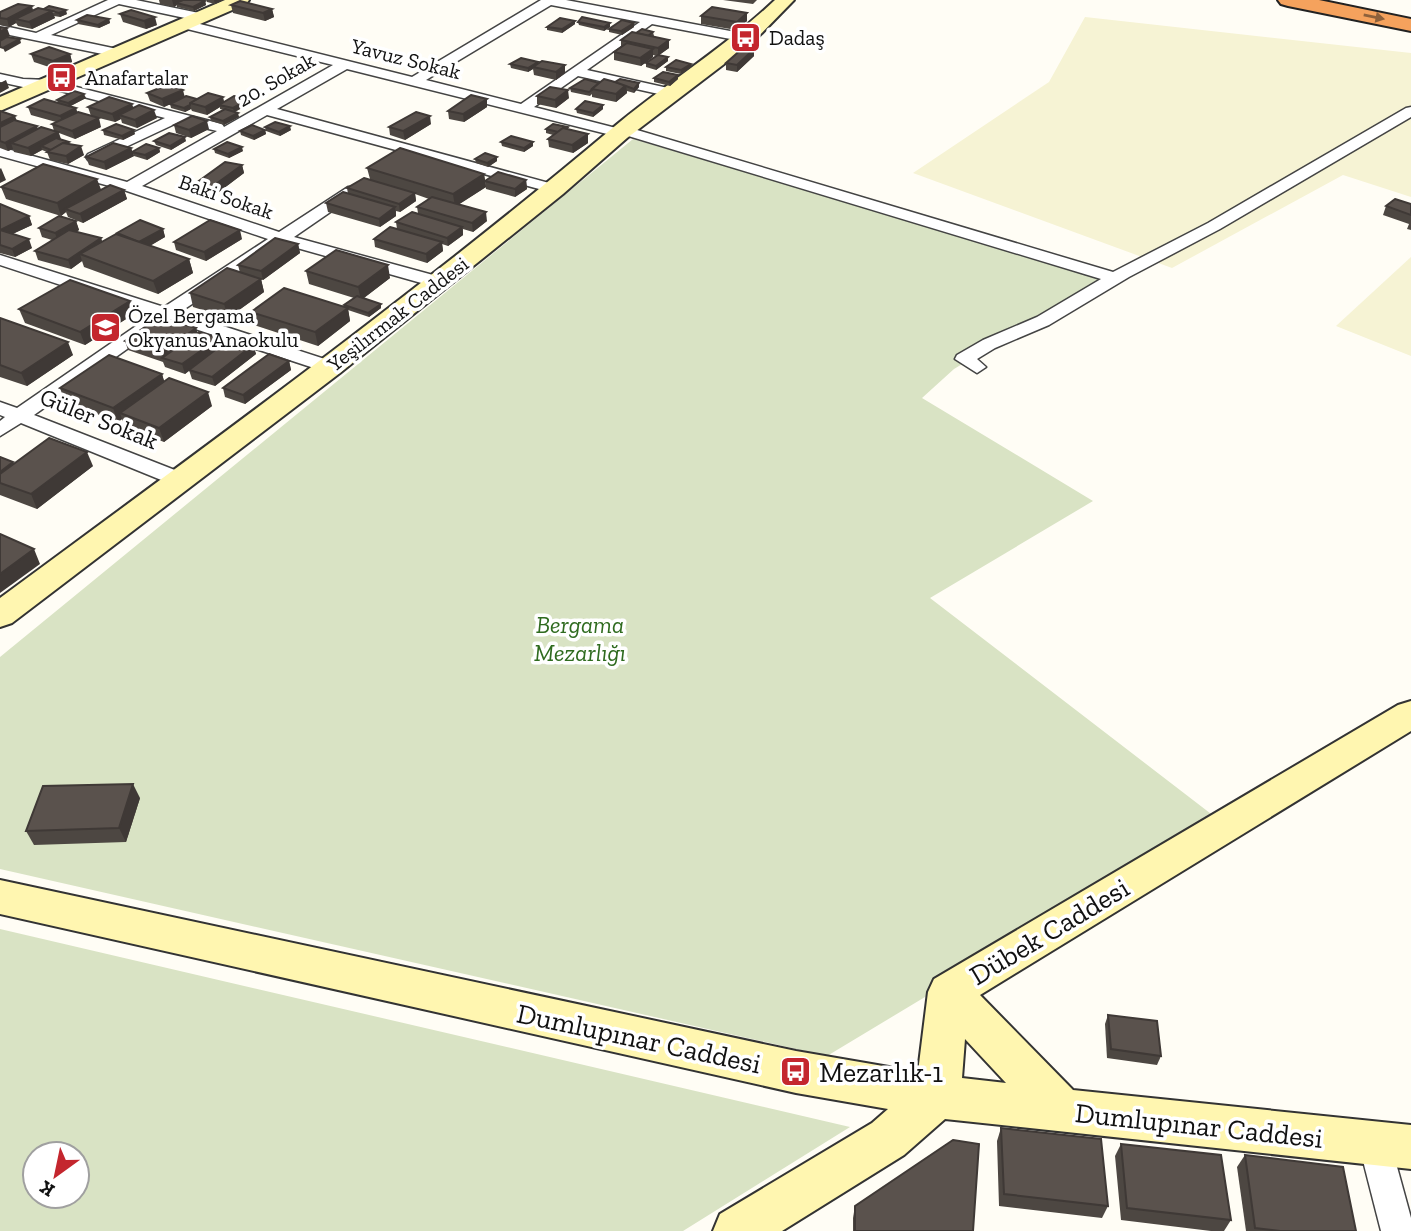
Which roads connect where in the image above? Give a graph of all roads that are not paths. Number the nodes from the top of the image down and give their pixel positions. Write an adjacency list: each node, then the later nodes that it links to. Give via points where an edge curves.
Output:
1 (240, 0): 8 (street)
2 (548, 0): 7 (street); 17 (street)
3 (785, 0): 12 (street, Yeşilırmak Caddesi)
4 (1288, 0): 9 (highway, one-way to 9)
5 (1369, 0): 6 (highway)
6 (1411, 8)
7 (651, 19): 12 (street); 15 (street)
8 (192, 21): 11 (street, Yavuz Sokak, via 118,0); 13 (street); 14 (street, Yavuz Sokak)
9 (1411, 25)
10 (0, 29): 11 (street)
11 (39, 36): 13 (street)
12 (746, 38): 19 (street, Yeşilırmak Caddesi)
13 (117, 53): 18 (street)
14 (342, 66): 17 (street, Yavuz Sokak); 22 (street, 20. Sokak)
15 (576, 72): 19 (street); 21 (street)
16 (0, 78): 18 (street)
17 (412, 83): 21 (street, Yavuz Sokak)
18 (50, 84): 20 (street); 24 (street)
19 (673, 93): 26 (street, Yeşilırmak Caddesi)
20 (0, 105)
21 (522, 109): 26 (street, Yavuz Sokak)
22 (266, 110): 25 (street, 20. Sokak); 27 (street)
23 (1411, 111): 37 (street)
24 (178, 117): 25 (street); 30 (street)
25 (230, 131): 33 (street, 20. Sokak)
26 (621, 132): 34 (street, Yeşilırmak Caddesi); 37 (street)
27 (413, 149): 29 (street); 34 (street)
28 (0, 151): 30 (street, Baki Sokak)
29 (391, 164)
30 (60, 169): 31 (street); 33 (street, Baki Sokak)
31 (33, 179)
32 (369, 179): 35 (street)
33 (130, 187): 35 (street, Baki Sokak)
34 (555, 189): 38 (street, Yeşilırmak Caddesi)
35 (281, 238): 38 (street, Baki Sokak); 39 (street)
36 (0, 260): 39 (street)
37 (1116, 278): 41 (street, via 1043,321 964,359)
38 (439, 282): 40 (street, Yeşilırmak Caddesi)
39 (164, 312): 40 (street); 43 (street)
40 (330, 367): 45 (street, Yeşilırmak Caddesi)
41 (977, 367)
42 (0, 408): 43 (street, Güler Sokak)
43 (19, 416): 44 (street); 45 (street, Güler Sokak)
44 (0, 430)
45 (178, 479): 46 (street, Yeşilırmak Caddesi)
46 (0, 615)
47 (1411, 714): 49 (street, Dübek Caddesi)
48 (0, 897): 50 (street, Dumlupınar Caddesi, via 796,1072)
49 (948, 992): 50 (street, Dübek Caddesi); 51 (street)
50 (937, 1097): 51 (street, Dumlupınar Caddesi); 53 (street, via 888,1139)
51 (1062, 1110): 52 (street, Dumlupınar Caddesi)
52 (1393, 1146): 54 (street)
53 (737, 1231)
54 (1398, 1231)

